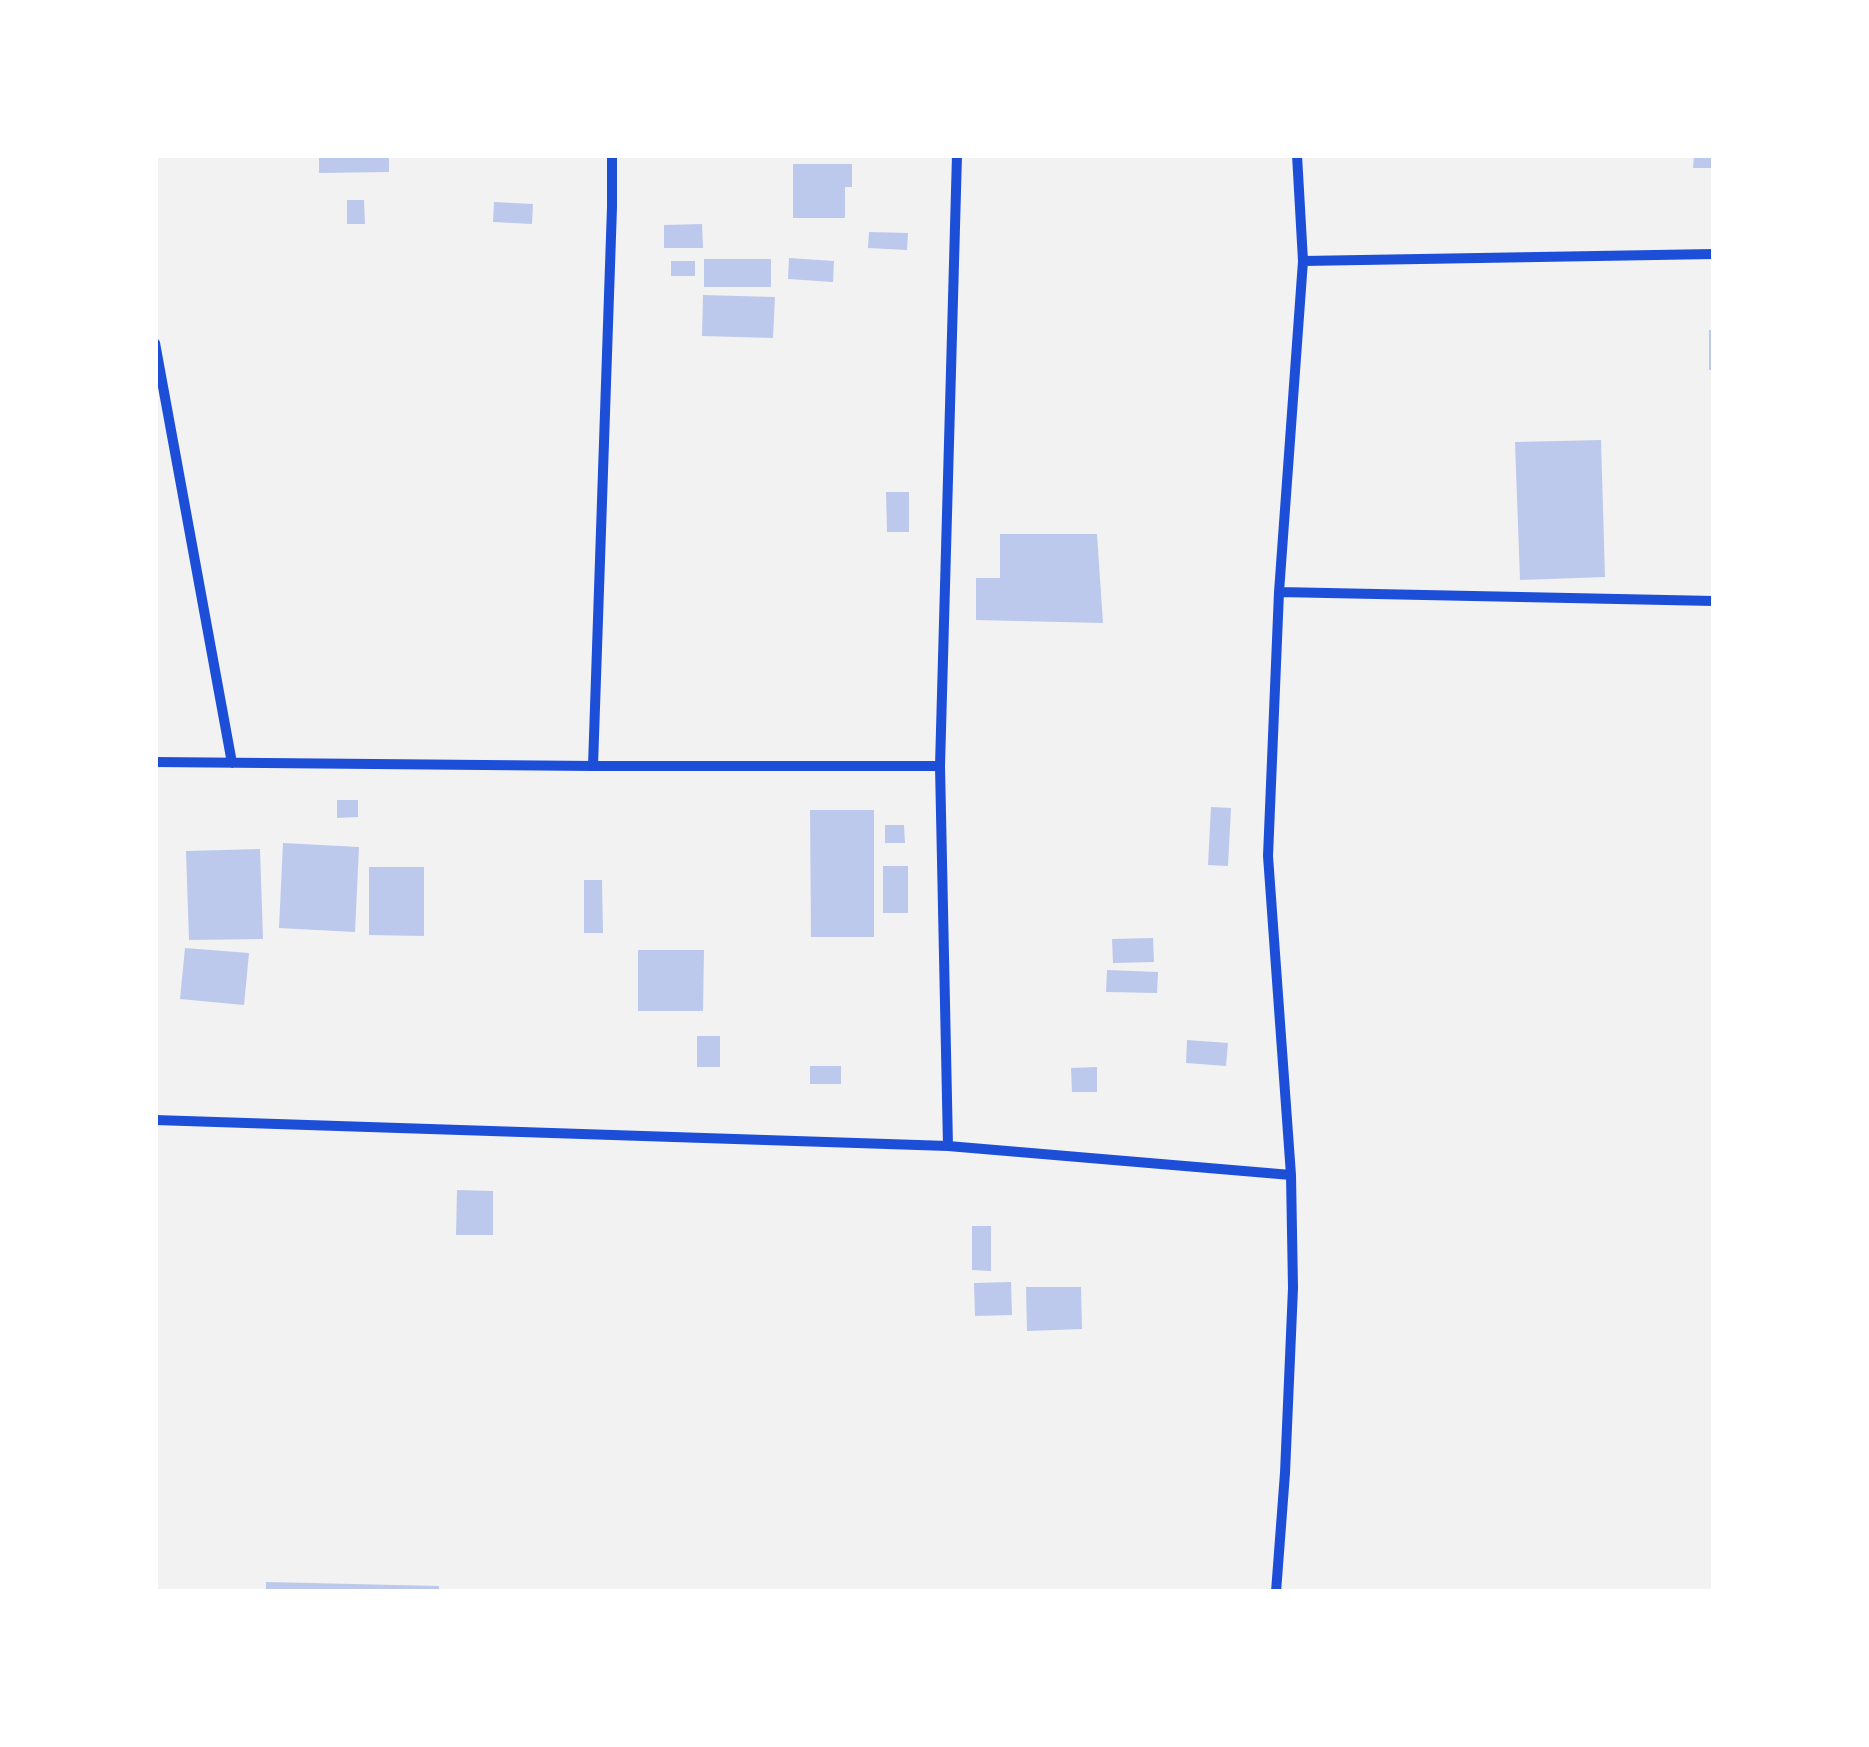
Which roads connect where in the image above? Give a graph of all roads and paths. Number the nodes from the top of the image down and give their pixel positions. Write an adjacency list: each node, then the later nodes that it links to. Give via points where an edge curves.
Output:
1 (612, 155): 11 (street)
2 (957, 155): 12 (street)
3 (1298, 155): 5 (street)
4 (1714, 254): 5 (street)
5 (1304, 261): 7 (street)
6 (155, 343): 10 (street)
7 (1279, 592): 8 (street); 15 (street, via 1268,856)
8 (1714, 601)
9 (155, 762): 10 (street)
10 (232, 763): 11 (street)
11 (593, 766): 12 (street)
12 (940, 766): 14 (street)
13 (155, 1120): 14 (street)
14 (948, 1146): 15 (street)
15 (1291, 1175): 16 (street, via 1293,1288)
16 (1276, 1592)

